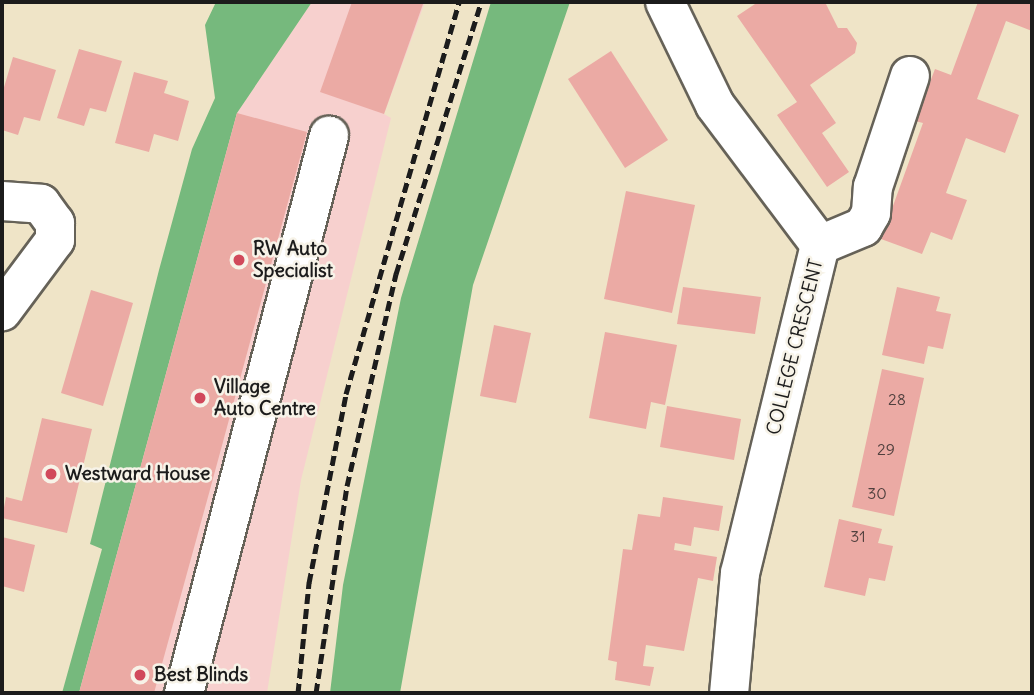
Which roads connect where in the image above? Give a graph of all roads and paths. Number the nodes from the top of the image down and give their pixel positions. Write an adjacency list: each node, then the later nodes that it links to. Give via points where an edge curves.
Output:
1 (665, 2): 5 (street, COLLEGE CRESCENT, via 715,106)
2 (910, 76): 5 (street, via 863,228)
3 (328, 136): 7 (street)
4 (2, 201): 6 (street, via 41,204 55,223 55,240)
5 (820, 244): 8 (street, COLLEGE CRESCENT, via 740,573)
6 (2, 311)
7 (184, 693)
8 (729, 693)

